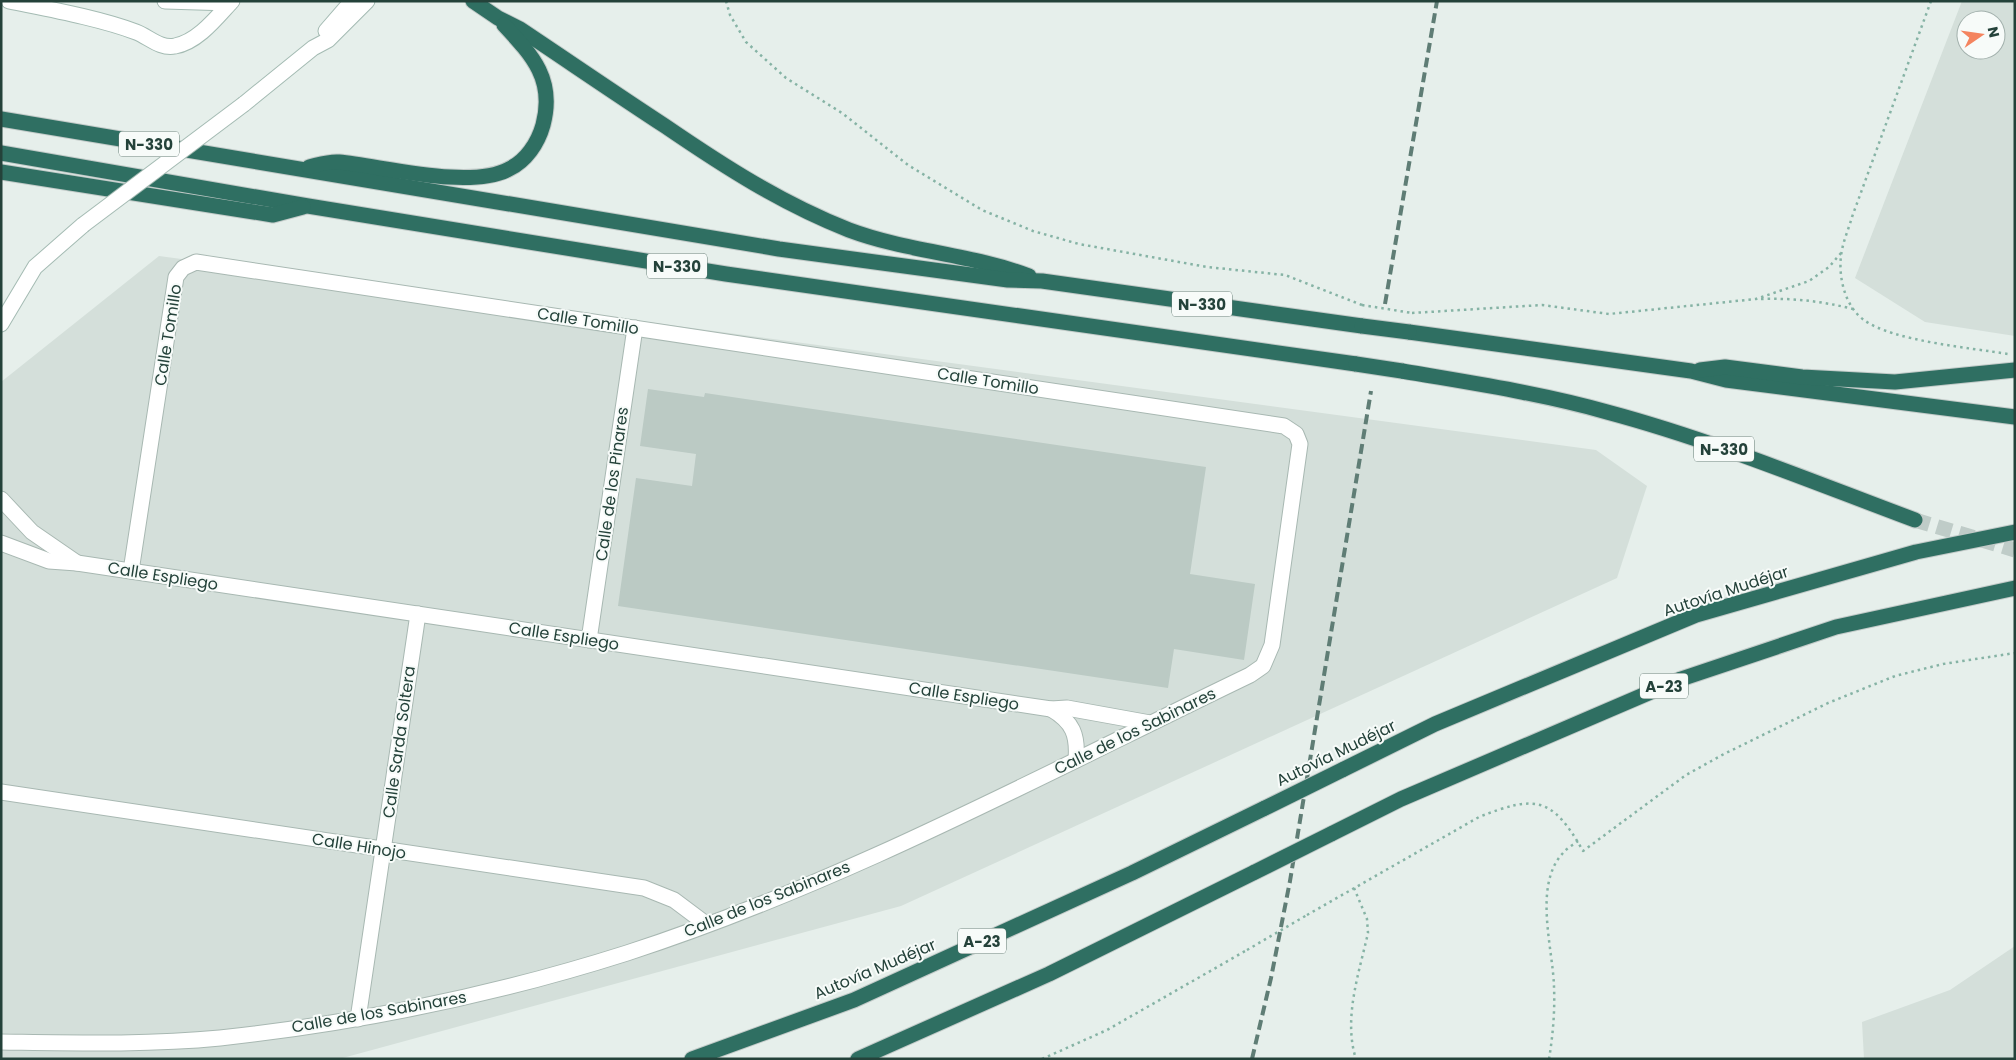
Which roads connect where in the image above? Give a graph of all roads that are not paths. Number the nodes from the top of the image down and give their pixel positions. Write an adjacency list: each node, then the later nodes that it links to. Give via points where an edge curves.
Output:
1 (9, 1): 6 (street, via 137,32 169,47 191,40)
2 (165, 1): 6 (street)
3 (352, 1): 8 (street)
4 (367, 1): 8 (street, via 328,40)
5 (472, 1): 7 (highway)
6 (231, 2)
7 (498, 18): 11 (highway, via 539,66 544,80 545,116 534,146 522,160 508,170 464,177 336,162); 14 (highway, via 520,29 773,196 860,233 921,251 1007,268)
8 (313, 48): 15 (street, bridge, via 84,225 35,267)
9 (1, 119): 11 (highway, N-330)
10 (1, 153): 13 (highway, N-330)
11 (297, 168): 14 (highway, N-330, via 779,249 1008,280)
12 (1, 172): 13 (highway, via 273,215)
13 (308, 206): 22 (highway, N-330, bridge, via 735,275 1356,364 1528,393 1609,412 1715,446)
14 (1042, 281): 18 (highway, N-330, bridge)
15 (1, 324)
16 (635, 328): 20 (street, Calle Tomillo, via 1284,426); 26 (street, Calle Tomillo, via 207,262 189,264 176,277); 29 (street, Calle de los Pinares)
17 (2015, 370): 18 (highway, via 1895,382 1802,377 1726,367)
18 (1691, 372): 19 (highway, N-330, via 1726,380)
19 (2015, 417)
20 (1296, 434): 31 (street, Calle de los Sabinares, via 1300,452 1272,645 1267,660 1250,675)
21 (1, 499): 25 (street, Calle Espliego, via 32,532)
22 (1915, 520)
23 (2015, 532): 38 (highway, Autovía Mudéjar / A-23, bridge, via 1916,552 1696,615 1435,724 1132,873 854,1000)
24 (1, 543): 25 (street, Calle Espliego, via 49,561)
25 (77, 563): 26 (street, Calle Espliego)
26 (131, 571): 28 (street, Calle Espliego)
27 (2015, 588): 39 (highway, A-23, bridge, via 1836,627 1680,679 1401,799 1049,974)
28 (418, 614): 29 (street, Calle Espliego); 34 (street, Calle Sarda Soltera)
29 (589, 640): 30 (street, Calle Espliego)
30 (1051, 709): 31 (street, Calle Espliego, via 1067,708); 32 (street, via 1068,721 1073,729 1077,744)
31 (1150, 723): 32 (street, Calle de los Sabinares)
32 (1076, 760): 35 (street, Calle de los Sabinares, via 880,852)
33 (1, 792): 34 (street, Calle Hinojo)
34 (383, 849): 35 (street, Calle Hinojo, via 644,888 674,900); 36 (street, Calle Sarda Soltera)
35 (706, 924): 36 (street, Calle de los Sabinares, via 601,961 486,993)
36 (358, 1019): 37 (street, Calle de los Sabinares, via 217,1038)
37 (1, 1042)
38 (692, 1059)
39 (858, 1059)

